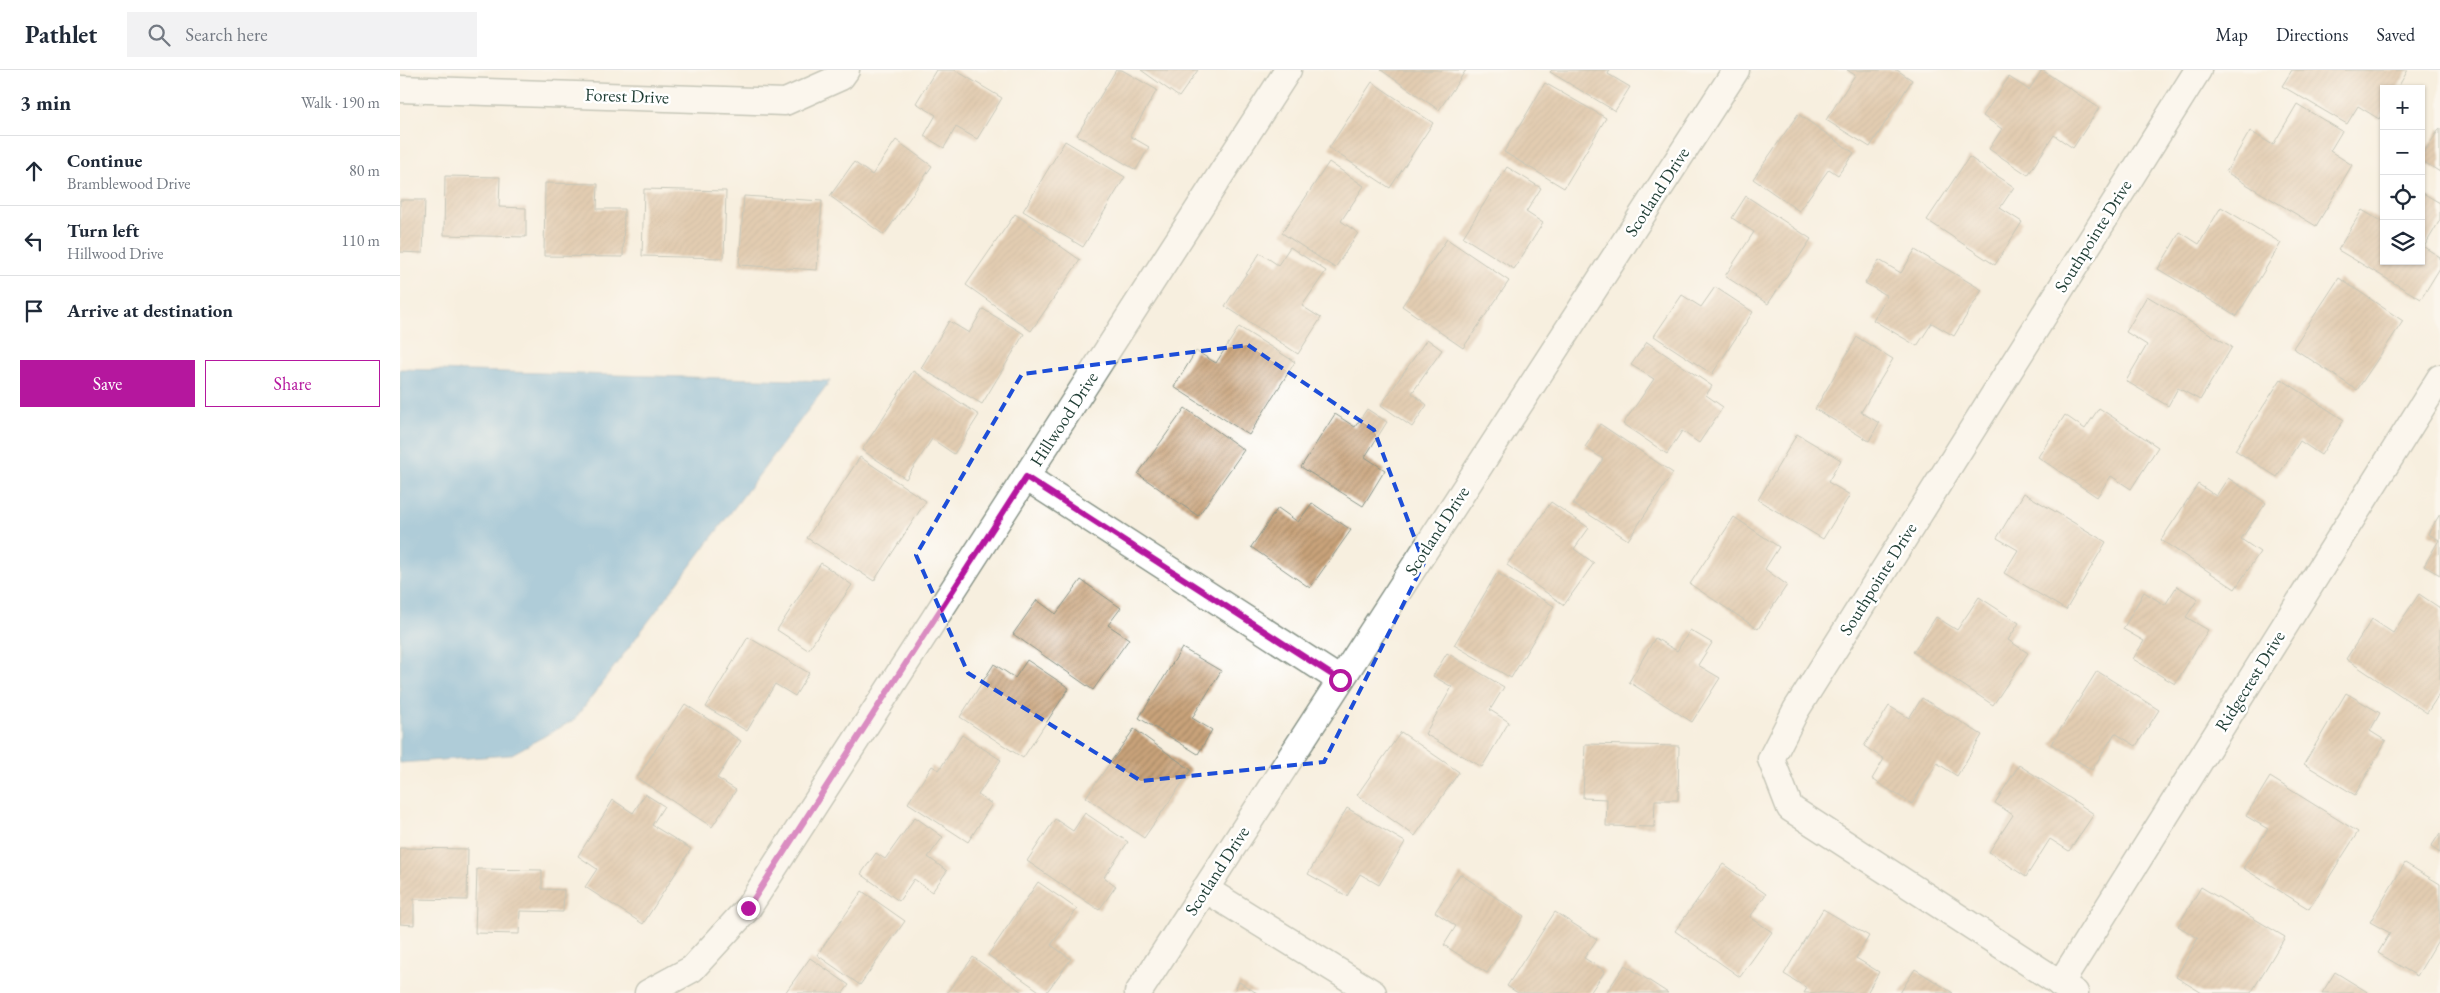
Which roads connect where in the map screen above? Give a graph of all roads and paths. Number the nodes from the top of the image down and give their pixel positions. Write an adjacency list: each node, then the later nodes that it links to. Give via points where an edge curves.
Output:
1 (846, 70): 5 (street, Forest Drive, via 842,77 785,102)
2 (1288, 70): 7 (street, Hillwood Drive)
3 (1736, 70): 8 (street, Scotland Drive)
4 (2198, 70): 10 (street, Southpointe Drive, via 1796,710 1771,759 1790,808)
5 (400, 89)
6 (2440, 378): 10 (street, Ridgecrest Drive)
7 (1026, 477): 8 (street); 11 (street, Hillwood Drive, via 748,908 692,969)
8 (1340, 680): 9 (street, Scotland Drive)
9 (1205, 889): 12 (street, Scotland Drive); 13 (street)
10 (2068, 989)
11 (648, 993)
12 (1138, 993)
13 (1373, 993)

